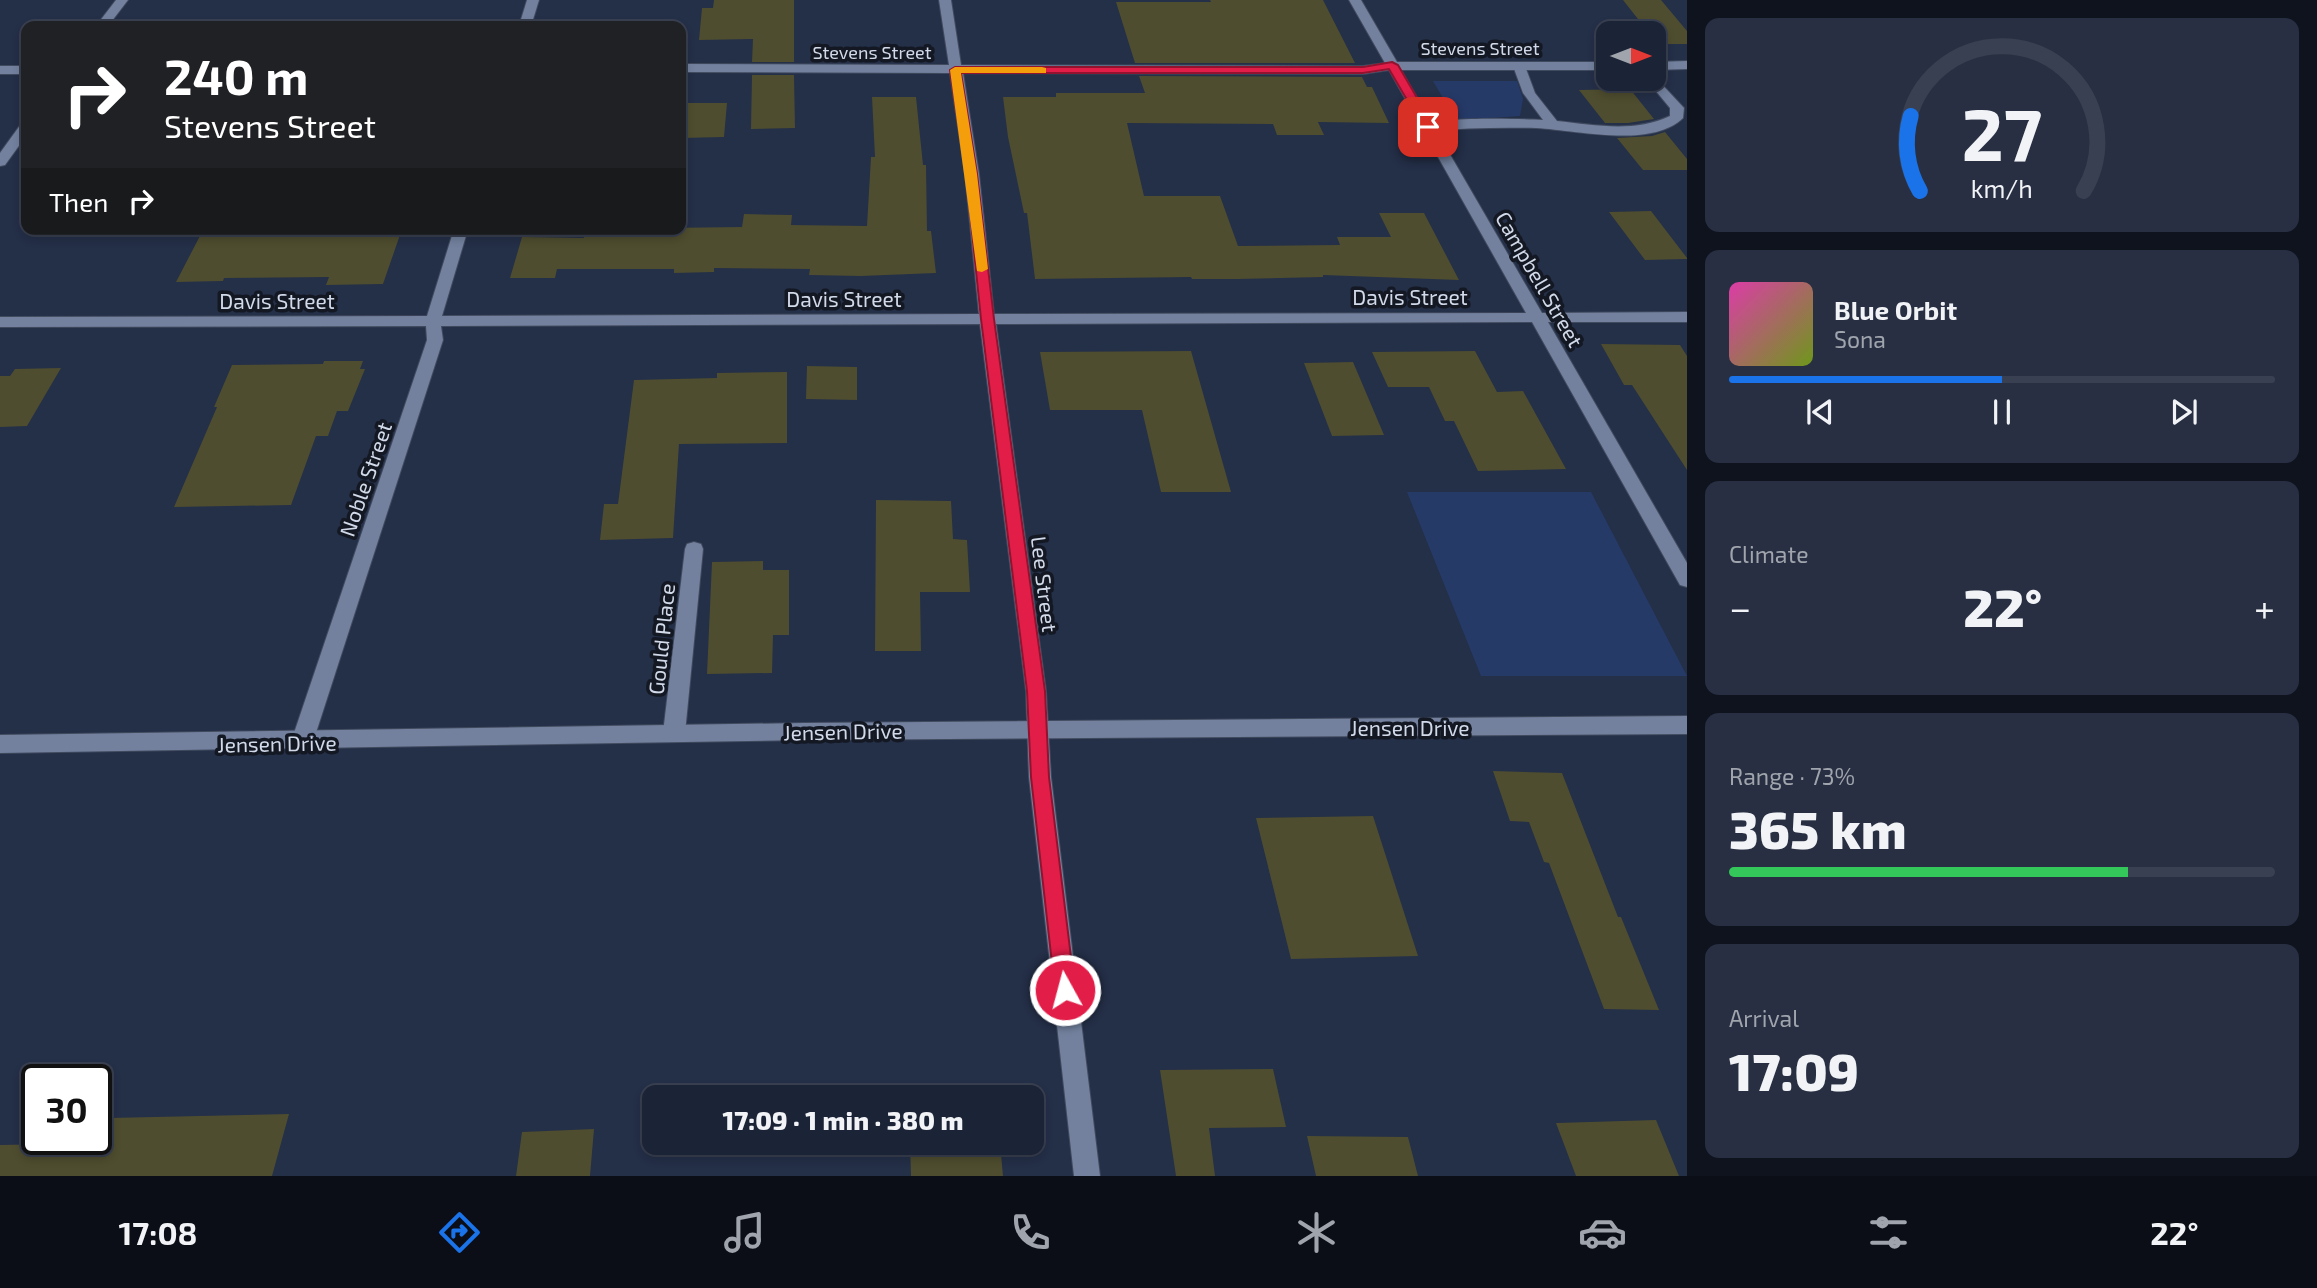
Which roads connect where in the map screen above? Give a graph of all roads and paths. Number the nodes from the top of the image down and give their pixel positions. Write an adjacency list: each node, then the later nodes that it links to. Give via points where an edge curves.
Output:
1 (122, 0): 5 (street)
2 (533, 0): 6 (street)
3 (945, 0): 15 (street, Lee Street)
4 (1355, 0): 7 (street, Campbell Street)
5 (106, 21)
6 (526, 21)
7 (1392, 65): 9 (street, Stevens Street); 15 (street, Stevens Street, via 1363,70); 18 (street, Campbell Street)
8 (1687, 65): 11 (street)
9 (1519, 66): 10 (street, Stevens Street); 17 (street, via 1529,93)
10 (1596, 66)
11 (1666, 66)
12 (686, 68): 15 (street, Stevens Street)
13 (0, 70): 14 (street)
14 (21, 70)
15 (955, 70): 24 (street, Lee Street, via 972,174)
16 (1662, 91): 17 (street, via 1677,108 1676,118 1661,128 1621,131)
17 (1553, 125): 18 (street)
18 (1428, 127): 22 (street, Campbell Street)
19 (21, 134): 20 (street)
20 (0, 162)
21 (459, 235): 25 (street, Noble Street)
22 (1536, 317): 23 (street, Davis Street); 24 (street, Davis Street); 28 (street, Campbell Street)
23 (1687, 317)
24 (987, 319): 25 (street, Davis Street); 30 (street, Lee Street, via 1036,691)
25 (433, 321): 26 (street, Davis Street); 32 (street, Noble Street, via 435,340)
26 (0, 322)
27 (694, 549): 31 (street, Gould Place)
28 (1687, 580)
29 (1687, 725): 30 (street, Jensen Drive)
30 (1037, 729): 31 (street, Jensen Drive); 34 (street, Lee Street)
31 (674, 733): 32 (street, Jensen Drive)
32 (302, 742): 33 (street, Jensen Drive)
33 (0, 744)
34 (1087, 1176)

